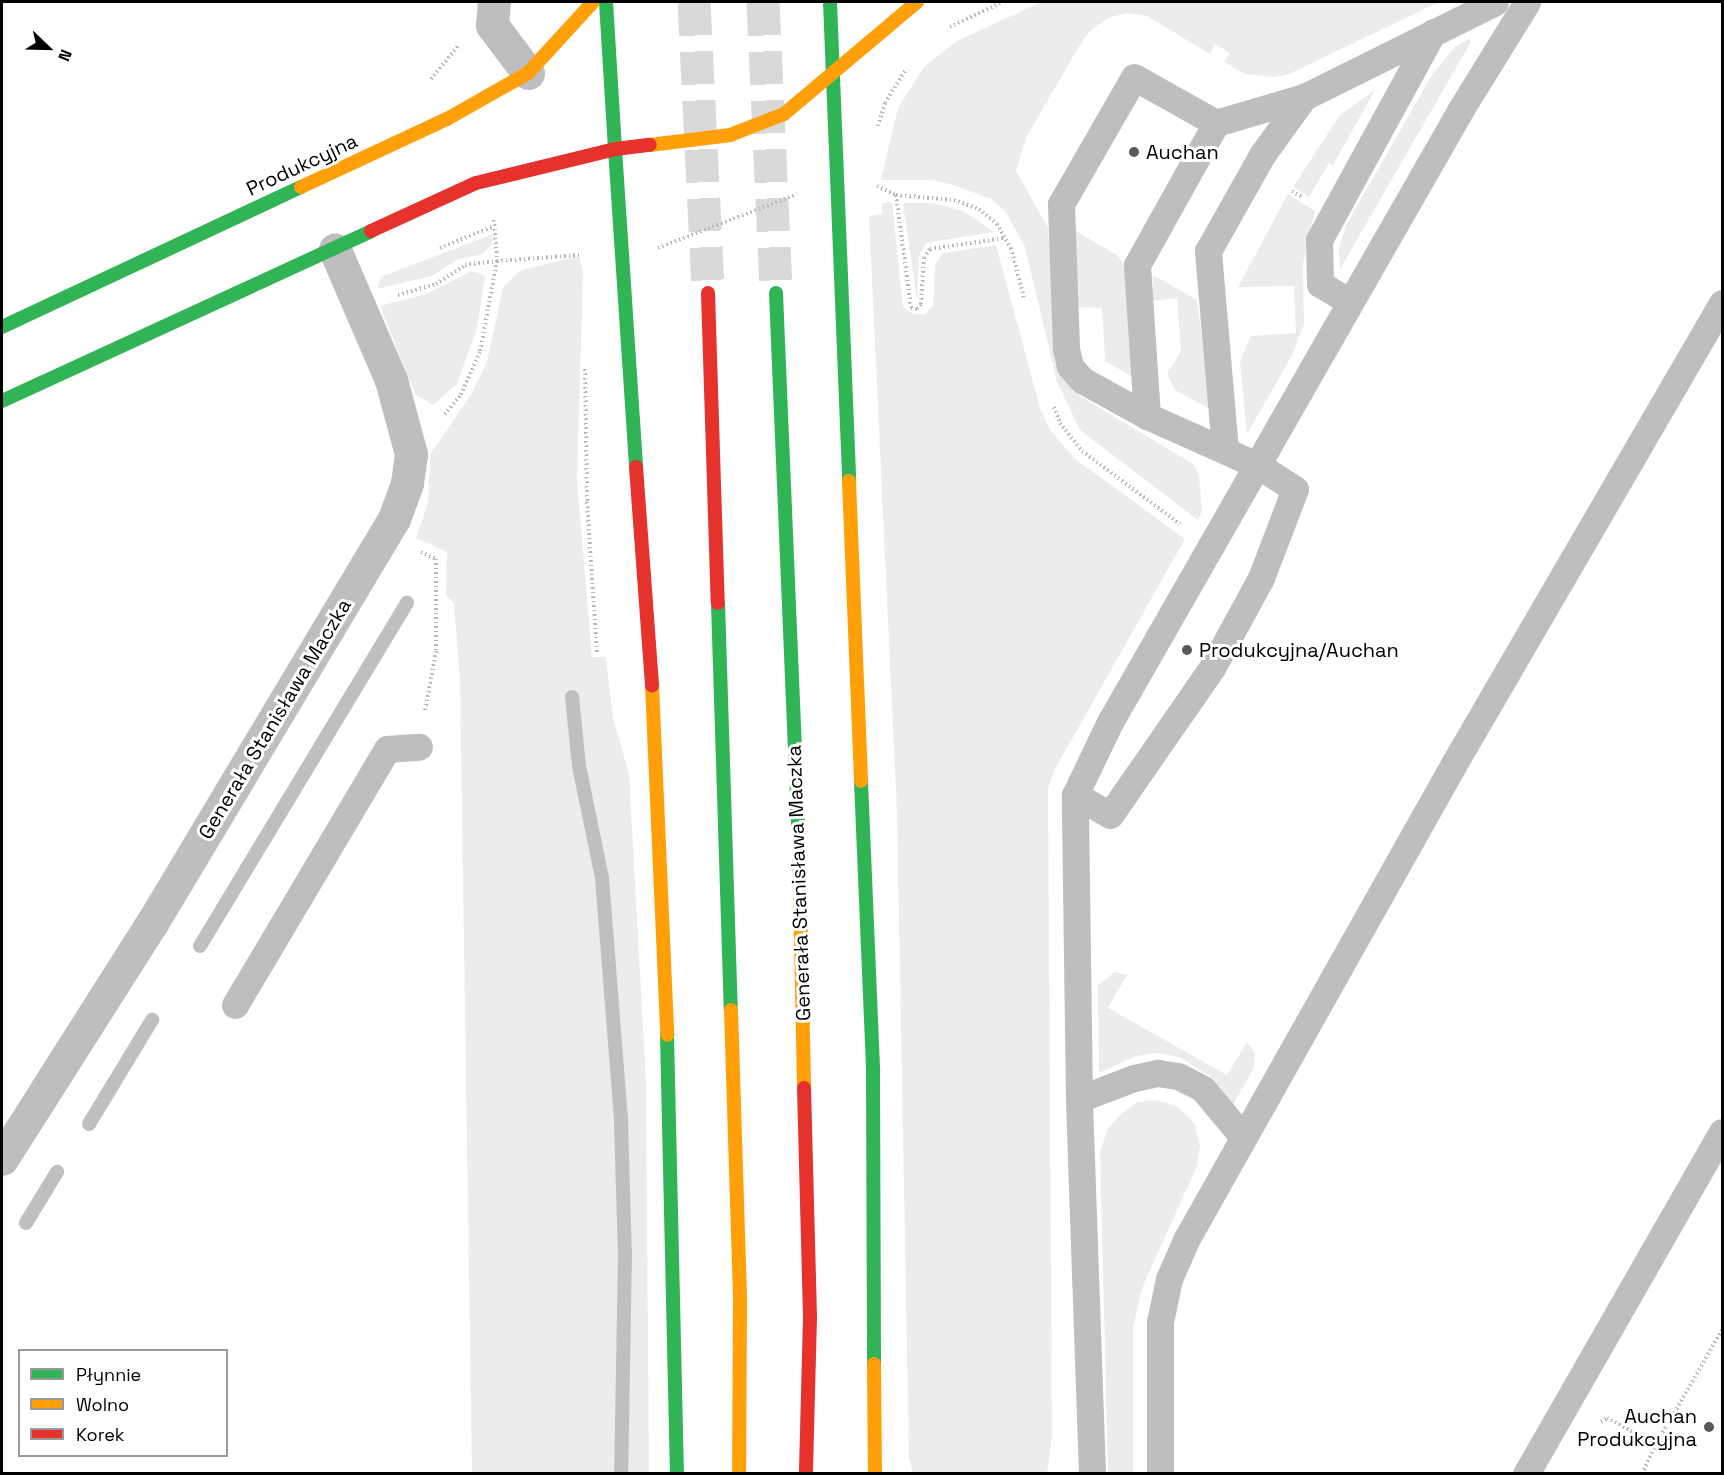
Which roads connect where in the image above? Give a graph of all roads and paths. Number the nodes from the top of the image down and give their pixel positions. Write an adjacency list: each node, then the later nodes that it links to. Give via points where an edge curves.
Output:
1 (494, 2): 11 (street, via 492,25)
2 (593, 2): 11 (main road, Produkcyjna)
3 (606, 2): 16 (main road)
4 (830, 2): 12 (main road)
5 (917, 2): 12 (main road)
6 (1002, 2): 8 (path)
7 (1509, 3): 9 (lane); 29 (lane)
8 (948, 28)
9 (1433, 32): 13 (lane); 29 (lane, via 1319,240 1320,284)
10 (909, 64): 15 (path, via 885,103)
11 (528, 74): 31 (main road, Produkcyjna, via 447,119)
12 (834, 75): 16 (main road, via 784,114 730,135); 17 (main road)
13 (1304, 97): 14 (lane); 35 (lane, via 1262,155 1208,251)
14 (1216, 123): 34 (lane, via 1137,265); 34 (lane, via 1134,77 1061,204 1070,366 1090,385)
15 (877, 129)
16 (615, 148): 22 (main road); 23 (main road, via 476,183)
17 (837, 185): 18 (path, via 872,183); 22 (path, via 812,188 649,251); 55 (main road, via 873,1072)
18 (896, 195): 19 (path); 21 (path, via 911,308 921,304 924,258 930,249)
19 (936, 198)
20 (495, 226): 24 (path)
21 (1005, 238)
22 (619, 248): 52 (main road, via 656,734 672,1171)
23 (335, 250): 26 (street, Generała Stanisława Maczka); 33 (main road)
24 (497, 261): 25 (path, via 585,255); 26 (path, via 465,265 436,284 398,295 378,294); 36 (path, via 472,375 460,396)
25 (586, 263)
26 (351, 283): 36 (street, Generała Stanisława Maczka, via 391,381)
27 (708, 293): 53 (main road, via 740,1299)
28 (776, 293): 54 (main road, Generała Stanisława Maczka, via 798,819 810,1317)
29 (1350, 302): 37 (lane)
30 (1722, 303): 46 (lane)
31 (2, 327)
32 (586, 357): 39 (path, via 587,490)
33 (2, 401)
34 (1147, 416): 35 (lane)
35 (1225, 450): 37 (lane)
36 (411, 454): 38 (street, Generała Stanisława Maczka, via 406,483)
37 (1259, 466): 42 (lane, via 1110,722); 42 (lane, via 1295,489 1261,578 1213,666 1110,815)
38 (386, 535): 40 (path, via 436,559 436,651); 47 (street, Generała Stanisława Maczka, via 152,923)
39 (597, 654)
40 (427, 699)
41 (418, 747): 43 (lane, via 387,749)
42 (1075, 795): 44 (lane)
43 (235, 1005)
44 (1079, 1099): 46 (lane, via 1134,1078 1158,1073 1178,1076 1203,1089); 56 (lane)
45 (1722, 1132): 58 (lane)
46 (1243, 1137): 57 (lane, via 1203,1206 1169,1280 1160,1322)
47 (2, 1159)
48 (1722, 1330): 50 (path)
49 (1598, 1424): 50 (path, via 1607,1418)
50 (1656, 1444): 51 (path)
51 (1644, 1470)
52 (677, 1473)
53 (739, 1473)
54 (806, 1473)
55 (875, 1473)
56 (1092, 1473)
57 (1160, 1473)
58 (1526, 1473)

